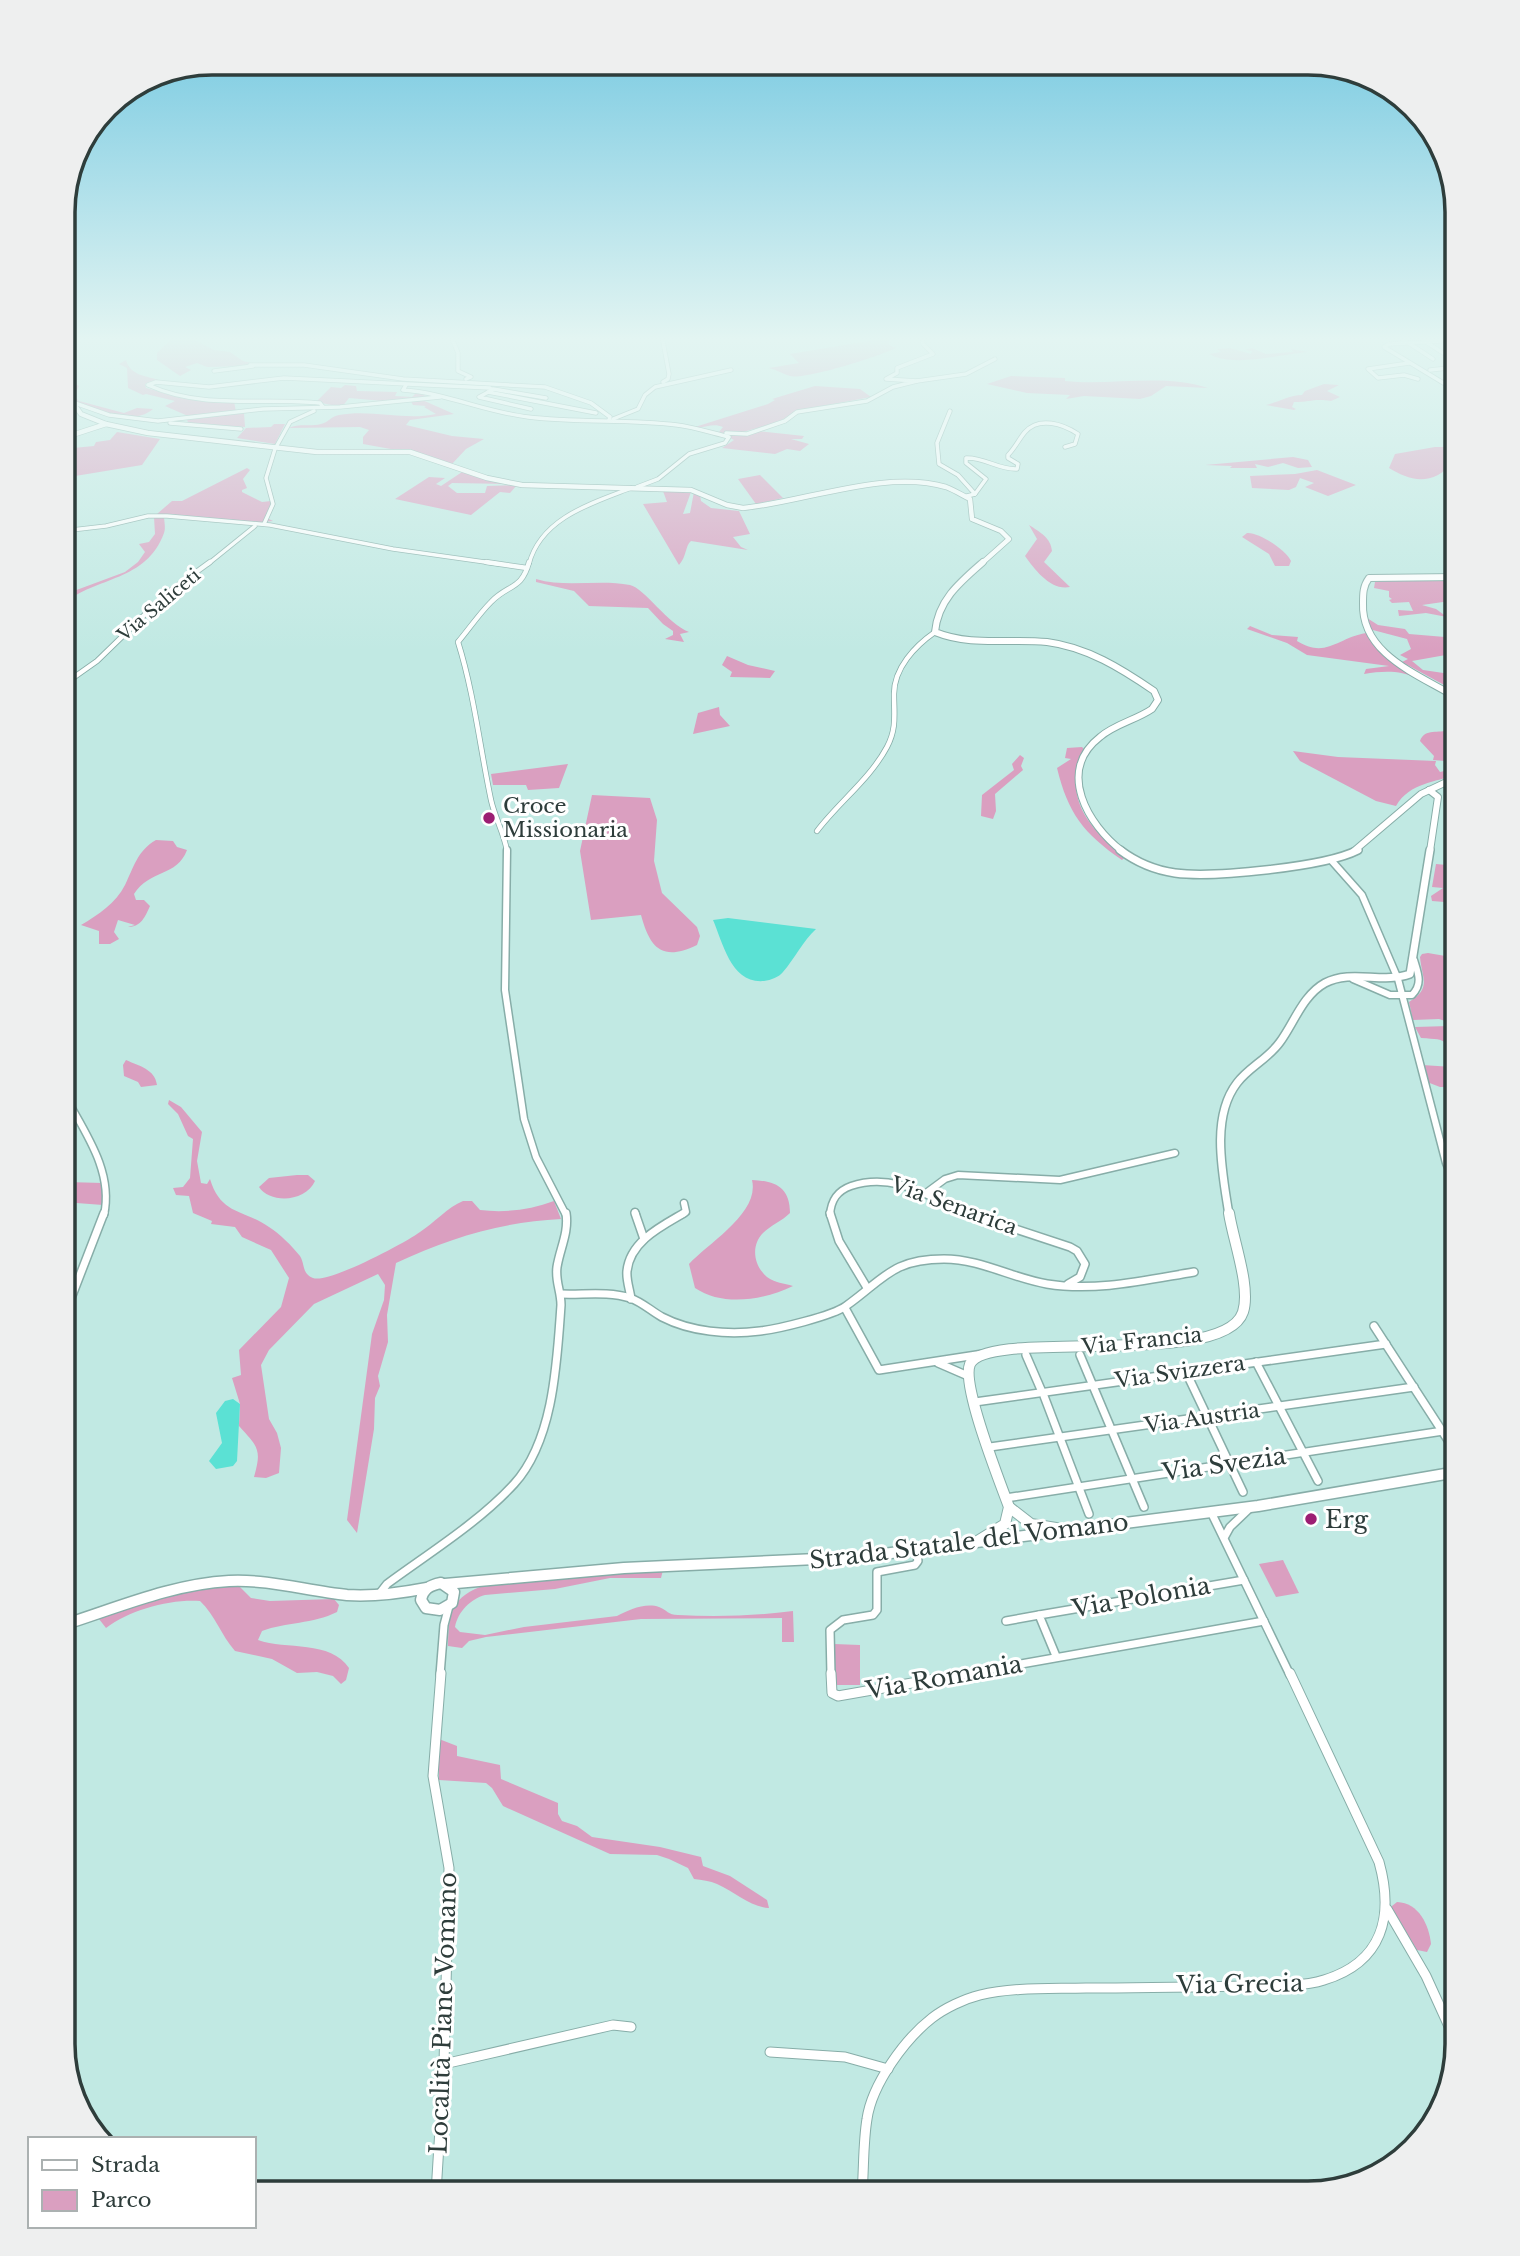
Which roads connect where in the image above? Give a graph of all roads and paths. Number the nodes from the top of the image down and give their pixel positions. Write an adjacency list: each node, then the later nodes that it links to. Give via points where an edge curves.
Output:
1 (221, 441): 7 (main road)
2 (280, 441): 7 (street)
3 (724, 441): 9 (street, via 689,454 658,479)
4 (938, 441): 10 (street, via 939,464 958,475)
5 (1020, 441): 10 (street, via 1008,455 1018,464 1017,469 1004,469 979,457 966,458 965,463 986,479)
6 (1076, 441): 8 (street)
7 (277, 447): 9 (main road, via 327,453 410,452 522,485); 12 (street, via 266,478 273,505)
8 (1065, 447)
9 (635, 487): 11 (main road, via 698,491 719,504 743,508 887,484 942,487); 15 (street, via 560,519 532,552)
10 (975, 494): 11 (street)
11 (967, 496): 17 (main road, via 972,519 1009,539 951,590)
12 (264, 524): 13 (street); 15 (street)
13 (256, 526): 14 (street, via 158,515); 18 (street, Via Saliceti, via 166,594)
14 (76, 530)
15 (527, 568): 39 (street, via 520,583 478,614 458,646 468,674 492,805 508,855 505,990 524,1119 536,1157 566,1213 568,1228 557,1266)
16 (1445, 577): 19 (main road, via 1369,578 1364,584 1363,621 1387,654)
17 (935, 632): 22 (street, via 923,639 899,673 894,690 894,733 879,762); 23 (main road, via 962,639 1071,646 1154,691 1158,700 1153,709 1096,737 1079,768 1084,810 1107,840 1137,862 1167,873 1192,875)
18 (76, 676)
19 (1445, 690)
20 (1445, 783): 21 (main road)
21 (1429, 790): 23 (main road, via 1357,850); 24 (main road, via 1438,797)
22 (817, 831)
23 (1331, 860): 26 (street, via 1362,895)
24 (1415, 960): 26 (main road, via 1410,974); 27 (street, via 1420,987)
25 (1353, 979): 26 (main road); 27 (street, via 1374,992); 44 (main road, Via Francia, via 1326,982 1309,998 1273,1052 1243,1075 1227,1101 1221,1161 1245,1293 1245,1308 1233,1327 1170,1341)
26 (1398, 979): 27 (street)
27 (1402, 998): 30 (street)
28 (76, 1117): 38 (street, via 103,1173 108,1197)
29 (1175, 1153): 31 (street, via 1060,1180 957,1175)
30 (1445, 1157)
31 (926, 1193): 36 (street, Via Senarica, via 878,1180 853,1185 834,1199 833,1226); 37 (street, Via Senarica, via 975,1217 1077,1251 1084,1271 1075,1282)
32 (684, 1203): 34 (street, via 686,1212)
33 (635, 1212): 34 (street)
34 (643, 1239): 40 (street, via 627,1272)
35 (1194, 1272): 37 (street, via 1088,1287)
36 (866, 1286): 37 (street, via 907,1263 946,1259); 41 (street)
37 (1060, 1286)
38 (75, 1287)
39 (561, 1294): 40 (street); 87 (street, via 556,1374 544,1427 523,1472 504,1494 387,1584)
40 (631, 1299): 41 (street, via 680,1326 702,1331 762,1331)
41 (845, 1308): 48 (street, via 879,1370)
42 (1374, 1326): 43 (street)
43 (1386, 1344): 49 (street, Via Svizzera); 53 (street)
44 (986, 1353): 47 (street); 50 (main road, via 974,1360)
45 (1026, 1355): 54 (street)
46 (1080, 1355): 52 (street)
47 (952, 1359): 48 (street); 50 (street, via 966,1363)
48 (933, 1362): 50 (street)
49 (1256, 1362): 51 (street, Via Svizzera); 56 (street)
50 (969, 1372): 55 (main road)
51 (1186, 1372): 52 (street, Via Svizzera); 57 (street)
52 (1092, 1385): 54 (street, Via Svizzera); 58 (street)
53 (1414, 1388): 56 (street, Via Austria); 59 (street)
54 (1043, 1394): 55 (street, Via Svizzera); 61 (street)
55 (975, 1402): 62 (main road)
56 (1280, 1406): 57 (street, Via Austria); 63 (street)
57 (1207, 1417): 58 (street, Via Austria); 64 (street)
58 (1112, 1431): 61 (street, Via Austria); 66 (street)
59 (1443, 1431): 60 (street); 63 (street, Via Svezia)
60 (1445, 1434)
61 (1061, 1438): 62 (street, Via Austria); 68 (street)
62 (990, 1447): 72 (main road)
63 (1304, 1453): 64 (street, Via Svezia); 67 (street)
64 (1229, 1464): 66 (street, Via Svezia); 69 (street)
65 (1445, 1474): 71 (main road, Strada Statale del Vomano)
66 (1131, 1478): 68 (street, Via Svezia); 70 (street)
67 (1318, 1481)
68 (1079, 1486): 72 (street, Via Svezia); 75 (street)
69 (1243, 1492)
70 (1144, 1507)
71 (1251, 1507): 73 (main road, Strada Statale del Vomano); 76 (street)
72 (1011, 1509): 77 (main road, via 1042,1527); 79 (main road, via 1012,1527); 80 (main road, via 1000,1529)
73 (1225, 1510): 74 (main road, Strada Statale del Vomano); 76 (street)
74 (1211, 1512): 77 (main road, Strada Statale del Vomano); 78 (street, Via Grecia)
75 (1090, 1514)
76 (1230, 1527): 78 (street)
77 (1083, 1529): 79 (main road, Strada Statale del Vomano)
78 (1225, 1536): 82 (street, Via Grecia)
79 (1020, 1537): 80 (main road, Strada Statale del Vomano)
80 (973, 1543): 81 (main road, Strada Statale del Vomano)
81 (916, 1550): 83 (main road, Strada Statale del Vomano, via 834,1559 624,1568); 96 (street, Via Romania, via 915,1565 877,1572 877,1610 873,1615 832,1625 832,1693 838,1696)
82 (1244, 1580): 91 (street, Via Polonia); 94 (street, Via Grecia)
83 (479, 1583): 84 (main road, Strada Statale del Vomano); 89 (main road, Strada Statale del Vomano, via 467,1587)
84 (445, 1584): 85 (main road); 89 (main road, via 454,1592)
85 (427, 1588): 86 (main road); 88 (main road)
86 (402, 1592): 87 (main road); 88 (main road)
87 (378, 1596): 92 (main road, via 268,1582 209,1583)
88 (421, 1600): 90 (main road)
89 (452, 1603): 90 (main road); 95 (street, Località Piane Vomano)
90 (430, 1610): 95 (street)
91 (1039, 1615): 93 (street, Via Polonia); 96 (street, Via Polonia)
92 (75, 1621)
93 (1006, 1621)
94 (1264, 1621): 96 (street, Via Romania); 97 (street, Via Grecia, via 1378,1863)
95 (444, 1625): 101 (street, Località Piane Vomano, via 433,1776 449,1868)
96 (1056, 1656)
97 (1387, 1909): 98 (street); 102 (street, Via Grecia, via 1368,1955 1343,1974 1323,1981 1047,1988 980,1995 934,2016)
98 (1445, 2018)
99 (631, 2027): 101 (street, via 613,2025)
100 (770, 2052): 102 (street, via 858,2058)
101 (443, 2064): 103 (street, Località Piane Vomano)
102 (888, 2069): 104 (street, Via Grecia, via 867,2116)
103 (437, 2180)
104 (863, 2181)

